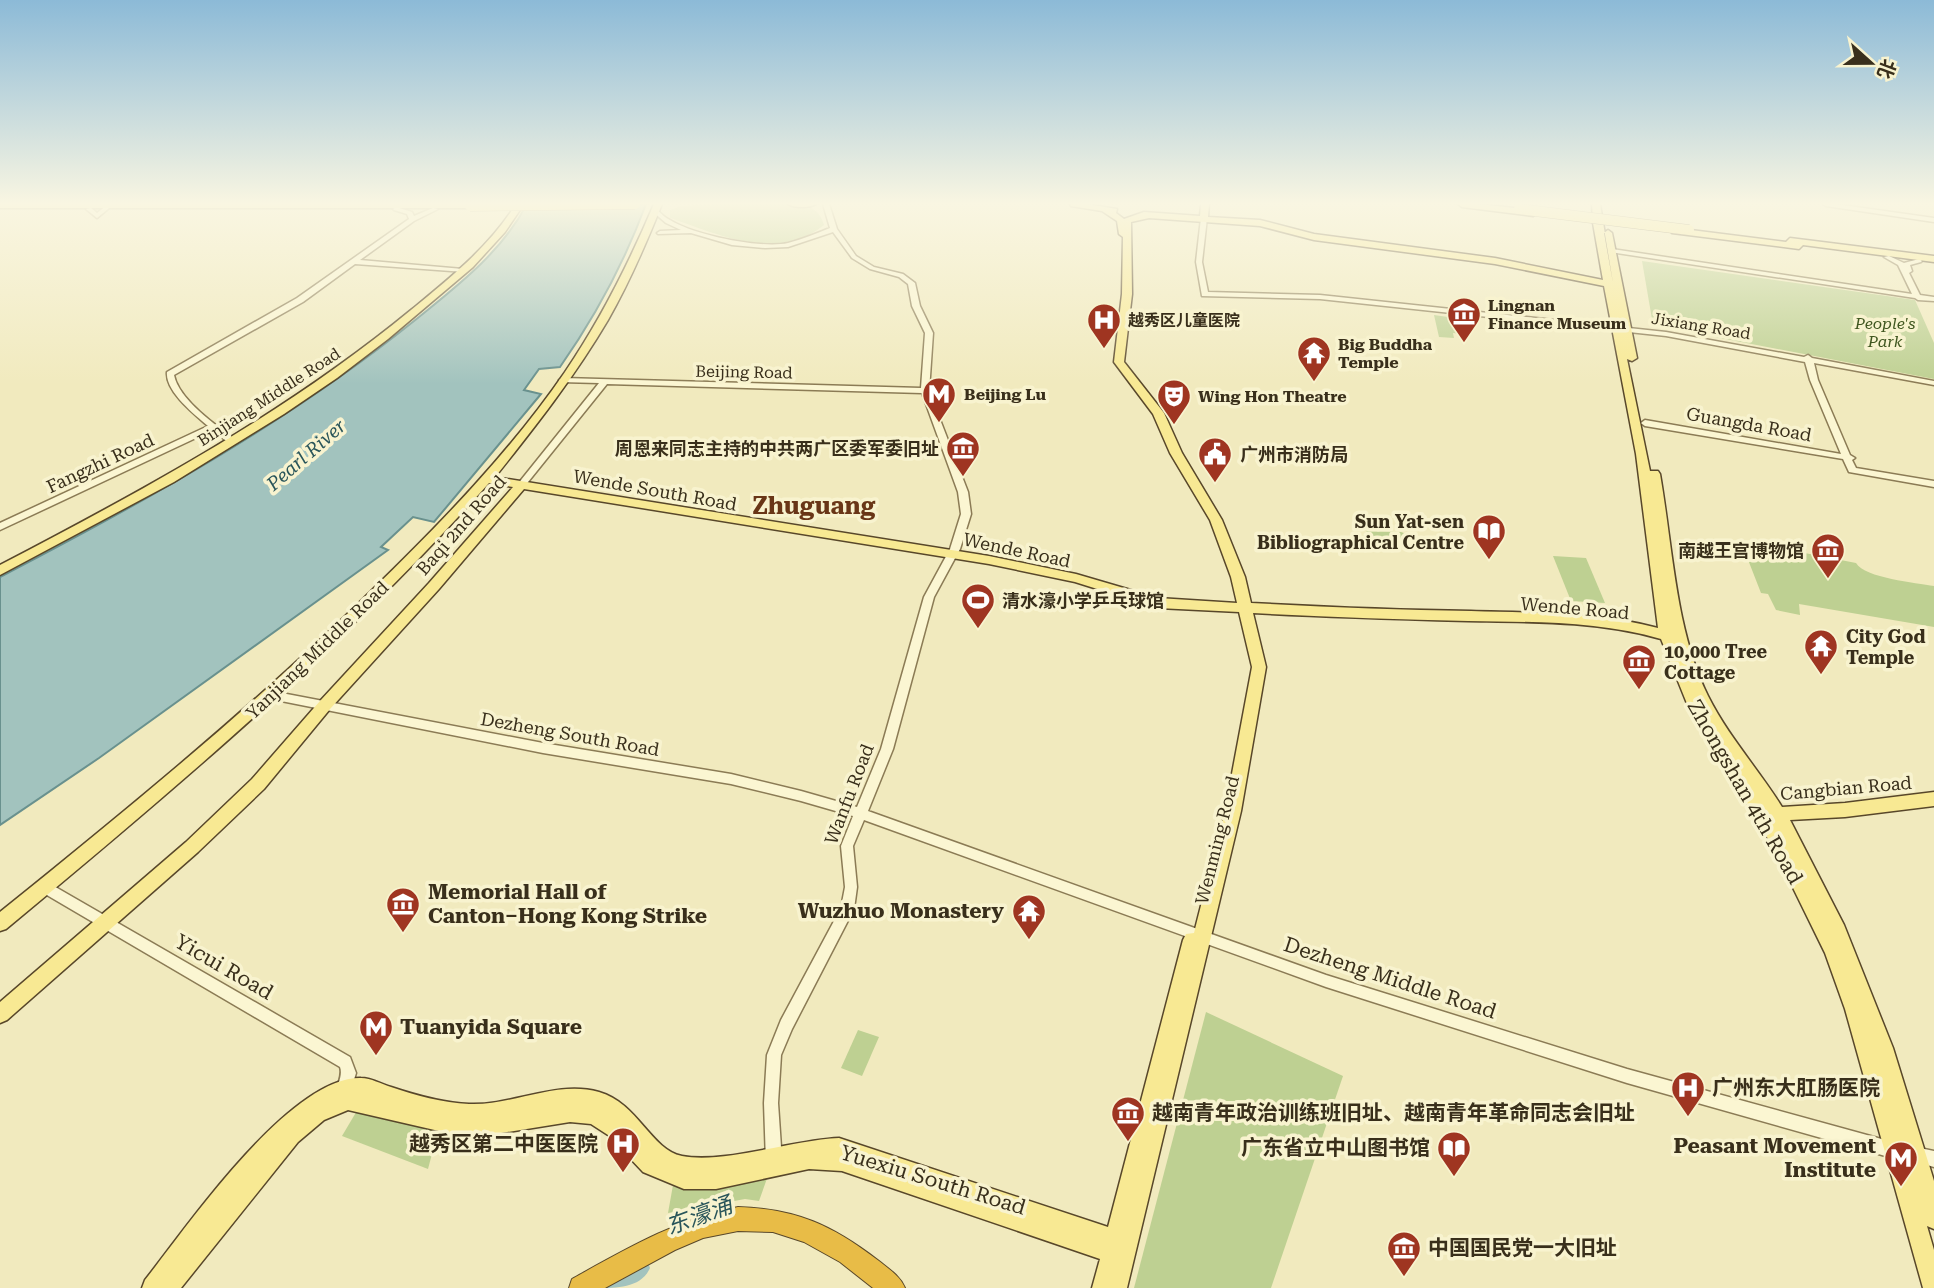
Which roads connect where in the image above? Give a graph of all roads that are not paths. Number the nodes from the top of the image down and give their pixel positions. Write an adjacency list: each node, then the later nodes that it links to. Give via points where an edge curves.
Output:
1 (351, 264): 29 (street, via 300,300 169,376 173,386)
2 (379, 264): 16 (street)
3 (468, 264): 16 (main road, Binjiang Middle Road)
4 (629, 264): 21 (main road)
5 (631, 264): 21 (main road)
6 (858, 264): 26 (street, via 899,277 908,285 925,335 918,383)
7 (1122, 264): 27 (main road, via 1113,362)
8 (1127, 264): 27 (main road, via 1118,356 1121,368)
9 (1199, 264): 20 (street, Jixiang Road, via 1205,295 1320,297)
10 (1512, 264): 17 (main road)
11 (1609, 264): 17 (main road)
12 (1612, 264): 17 (main road)
13 (1694, 264): 18 (street)
14 (1901, 264): 18 (street)
15 (1909, 264): 18 (street)
16 (461, 271): 30 (main road, Binjiang Middle Road, via 360,356)
17 (1611, 278): 20 (main road)
18 (1919, 298): 19 (street)
19 (1934, 301)
20 (1623, 329): 22 (street, Jixiang Road); 28 (main road); 35 (main road, via 1628,377)
21 (592, 336): 23 (main road, Yanjiang Middle Road)
22 (1809, 359): 25 (street, Jixiang Road); 31 (street)
23 (564, 380): 24 (street, Beijing Road); 32 (main road, Yanjiang Middle Road)
24 (604, 382): 26 (street, Beijing Road); 34 (street, Baqi 2nd Road)
25 (1934, 382)
26 (922, 391): 37 (street, Wanfu Road, via 967,508 963,530)
27 (1150, 405): 39 (main road, Wenming Road, via 1216,520 1232,558)
28 (1645, 423): 31 (street, Guangda Road); 35 (main road)
29 (213, 427): 30 (street); 36 (street, Fangzhi Road)
30 (230, 440): 38 (main road, Binjiang Middle Road)
31 (1852, 465): 33 (street, Guangda Road)
32 (484, 482): 34 (main road, Wende South Road); 41 (main road, Yanjiang Middle Road, via 441,530)
33 (1934, 482)
34 (521, 485): 37 (main road, Wende South Road); 42 (main road, Baqi 2nd Road)
35 (1652, 490): 40 (main road, Zhongshan 4th Road)
36 (0, 527)
37 (949, 555): 39 (main road, Wende Road, via 1080,584 1148,606); 45 (street, Wanfu Road, via 929,597 887,749)
38 (0, 569)
39 (1243, 611): 40 (main road, Wende Road, via 1541,623); 50 (main road, Wenming Road, via 1259,674 1236,800)
40 (1672, 638): 46 (main road, Zhongshan 4th Road, via 1690,699)
41 (271, 695): 42 (street, Dezheng South Road); 47 (main road, Yanjiang Middle Road)
42 (325, 705): 45 (street, Dezheng South Road, via 731,779); 48 (main road, Baqi 2nd Road, via 258,784)
43 (1934, 799): 46 (main road, Cangbian Road)
44 (1934, 807): 46 (main road, Cangbian Road, via 1851,818)
45 (861, 813): 50 (street, Dezheng Middle Road); 55 (street, Wanfu Road, via 845,856 850,887 847,909 774,1055)
46 (1774, 817): 53 (main road, Zhongshan 4th Road, via 1848,988); 54 (main road, Zhongshan 4th Road, via 1854,963)
47 (45, 887): 48 (street, Yicui Road); 49 (main road, Yanjiang Middle Road)
48 (105, 922): 51 (main road, Baqi 2nd Road); 52 (street, Yicui Road, via 345,1062 349,1073)
49 (0, 923)
50 (1198, 934): 53 (street, Dezheng Middle Road, via 1530,1047); 57 (main road, Wenming Road)
51 (0, 1014)
52 (343, 1096): 55 (main road, Yuexiu South Road, via 462,1125 559,1113 594,1114 615,1128 650,1165 684,1179 716,1179); 59 (main road, Yuexiu South Road, via 314,1103 286,1125); 60 (main road, via 291,1135)
53 (1893, 1151): 54 (street, Dezheng Middle Road); 64 (main road, Zhongshan 4th Road)
54 (1924, 1157): 56 (main road, Zhongshan 4th Road)
55 (774, 1159): 57 (main road, Yuexiu South Road, via 842,1161)
56 (1934, 1218)
57 (1117, 1248): 62 (main road, Wenming Road); 63 (main road, Wenming Road)
58 (585, 1287): 61 (highway, via 688,1230 751,1219 786,1223 815,1234)
59 (153, 1288)
60 (167, 1288)
61 (891, 1288)
62 (1103, 1288)
63 (1116, 1288)
64 (1934, 1288)

